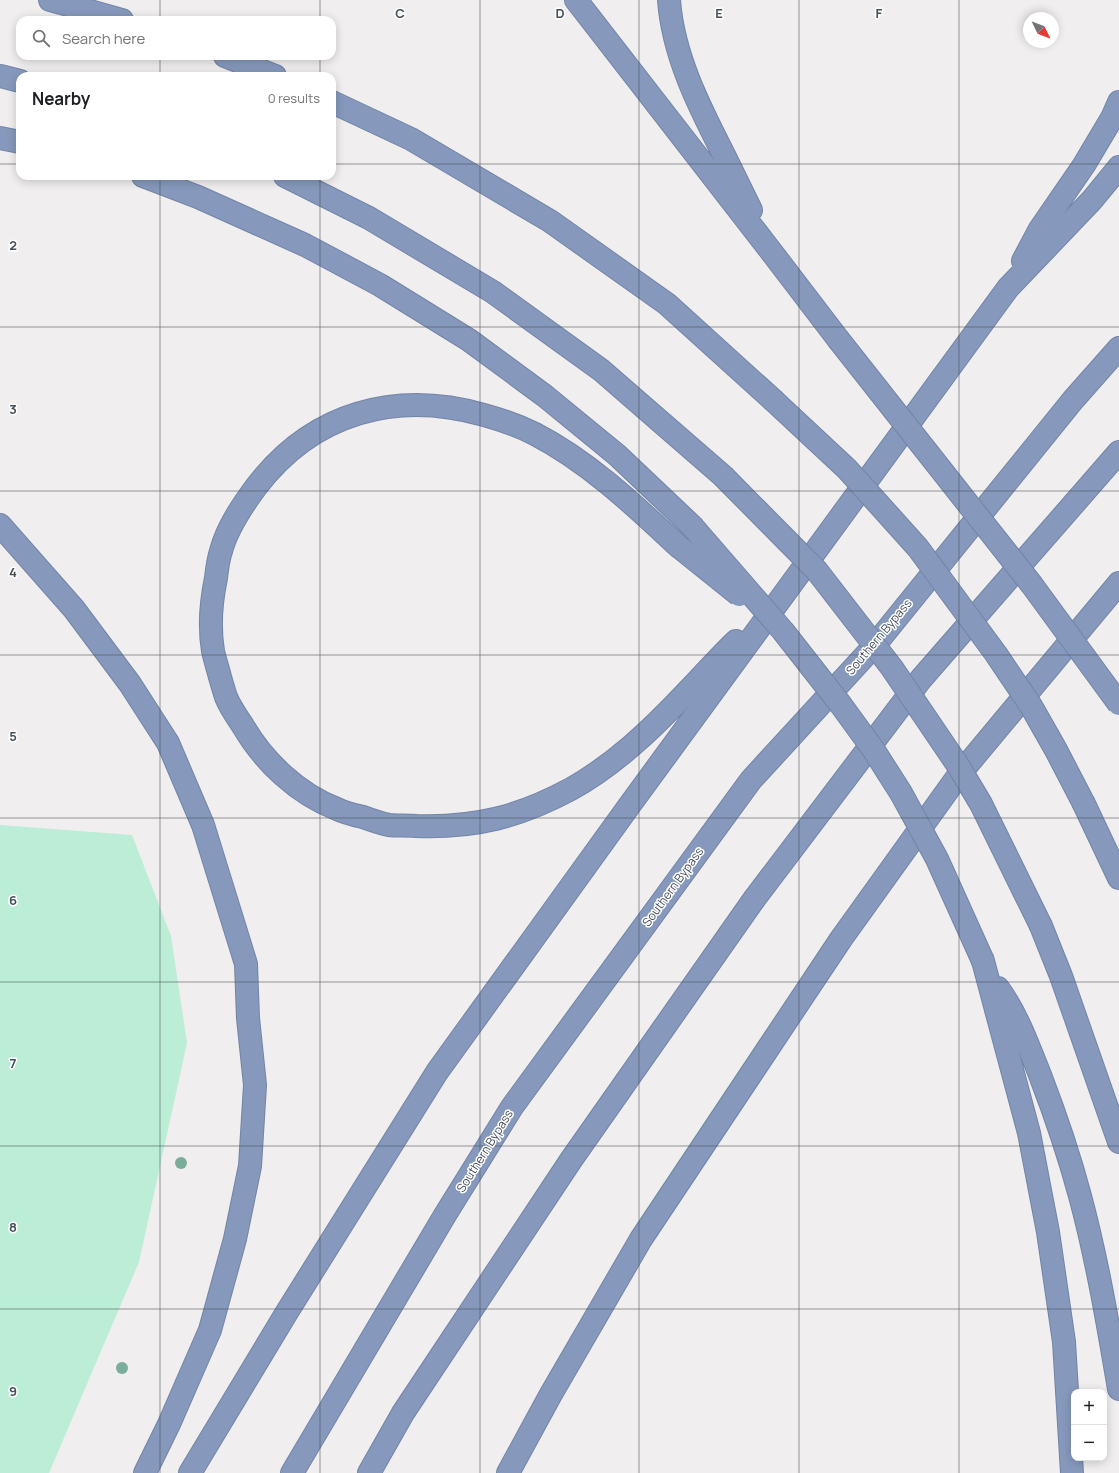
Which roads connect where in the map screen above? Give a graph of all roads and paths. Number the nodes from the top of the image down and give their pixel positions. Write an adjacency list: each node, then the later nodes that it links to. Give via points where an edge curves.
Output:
1 (50, 0): 4 (highway)
2 (576, 0): 16 (highway)
3 (669, 0): 16 (highway, via 670,20 686,73 707,122)
4 (108, 16)
5 (235, 60): 6 (highway)
6 (265, 72)
7 (0, 76): 8 (highway)
8 (16, 80)
9 (1119, 102): 17 (highway, via 1084,165 1040,229)
10 (336, 104): 25 (highway, bridge, via 411,139 550,221 667,304 847,469 918,548 1031,706 1084,804)
11 (0, 138): 12 (highway)
12 (16, 141)
13 (1119, 167): 17 (highway, via 1092,200)
14 (153, 180): 23 (highway, bridge, via 305,245 380,285 469,340 545,396 617,456 692,526)
15 (293, 180): 27 (highway, bridge, via 369,218 493,292 601,370 723,476 817,571 892,668 960,767 981,804 1041,926)
16 (770, 250): 24 (highway, bridge, via 1032,584)
17 (1008, 288): 22 (highway)
18 (1119, 348): 31 (highway, Southern Bypass, via 1073,400 874,646 751,780 512,1107)
19 (1119, 452): 32 (highway, via 921,679 755,898 571,1160 403,1413)
20 (0, 525): 29 (highway, via 74,609 130,684 168,743 203,825 246,964 248,1018 255,1085 250,1166 235,1239 210,1330)
21 (1119, 583): 33 (highway, via 958,776 841,939 641,1239)
22 (774, 609): 23 (highway, bridge, via 730,647 641,738 599,771 542,803 514,814 486,822 444,827 389,825 340,810 320,801 284,776 250,738 226,696 213,653 211,616 221,549 232,522 272,467 296,445 324,427 355,414 379,408 412,405 443,406 471,411 534,434 564,451 639,509 678,546); 30 (highway, via 437,1072)
23 (783, 631): 26 (highway, bridge, via 841,705 901,793 937,858)
24 (1119, 704)
25 (1119, 878)
26 (985, 967): 28 (highway, via 1006,999 1025,1037 1052,1107 1080,1196 1104,1302); 34 (highway, via 1029,1133 1048,1232 1064,1342)
27 (1119, 1142)
28 (1119, 1389)
29 (145, 1473)
30 (190, 1473)
31 (292, 1473)
32 (369, 1473)
33 (508, 1473)
34 (1072, 1473)

